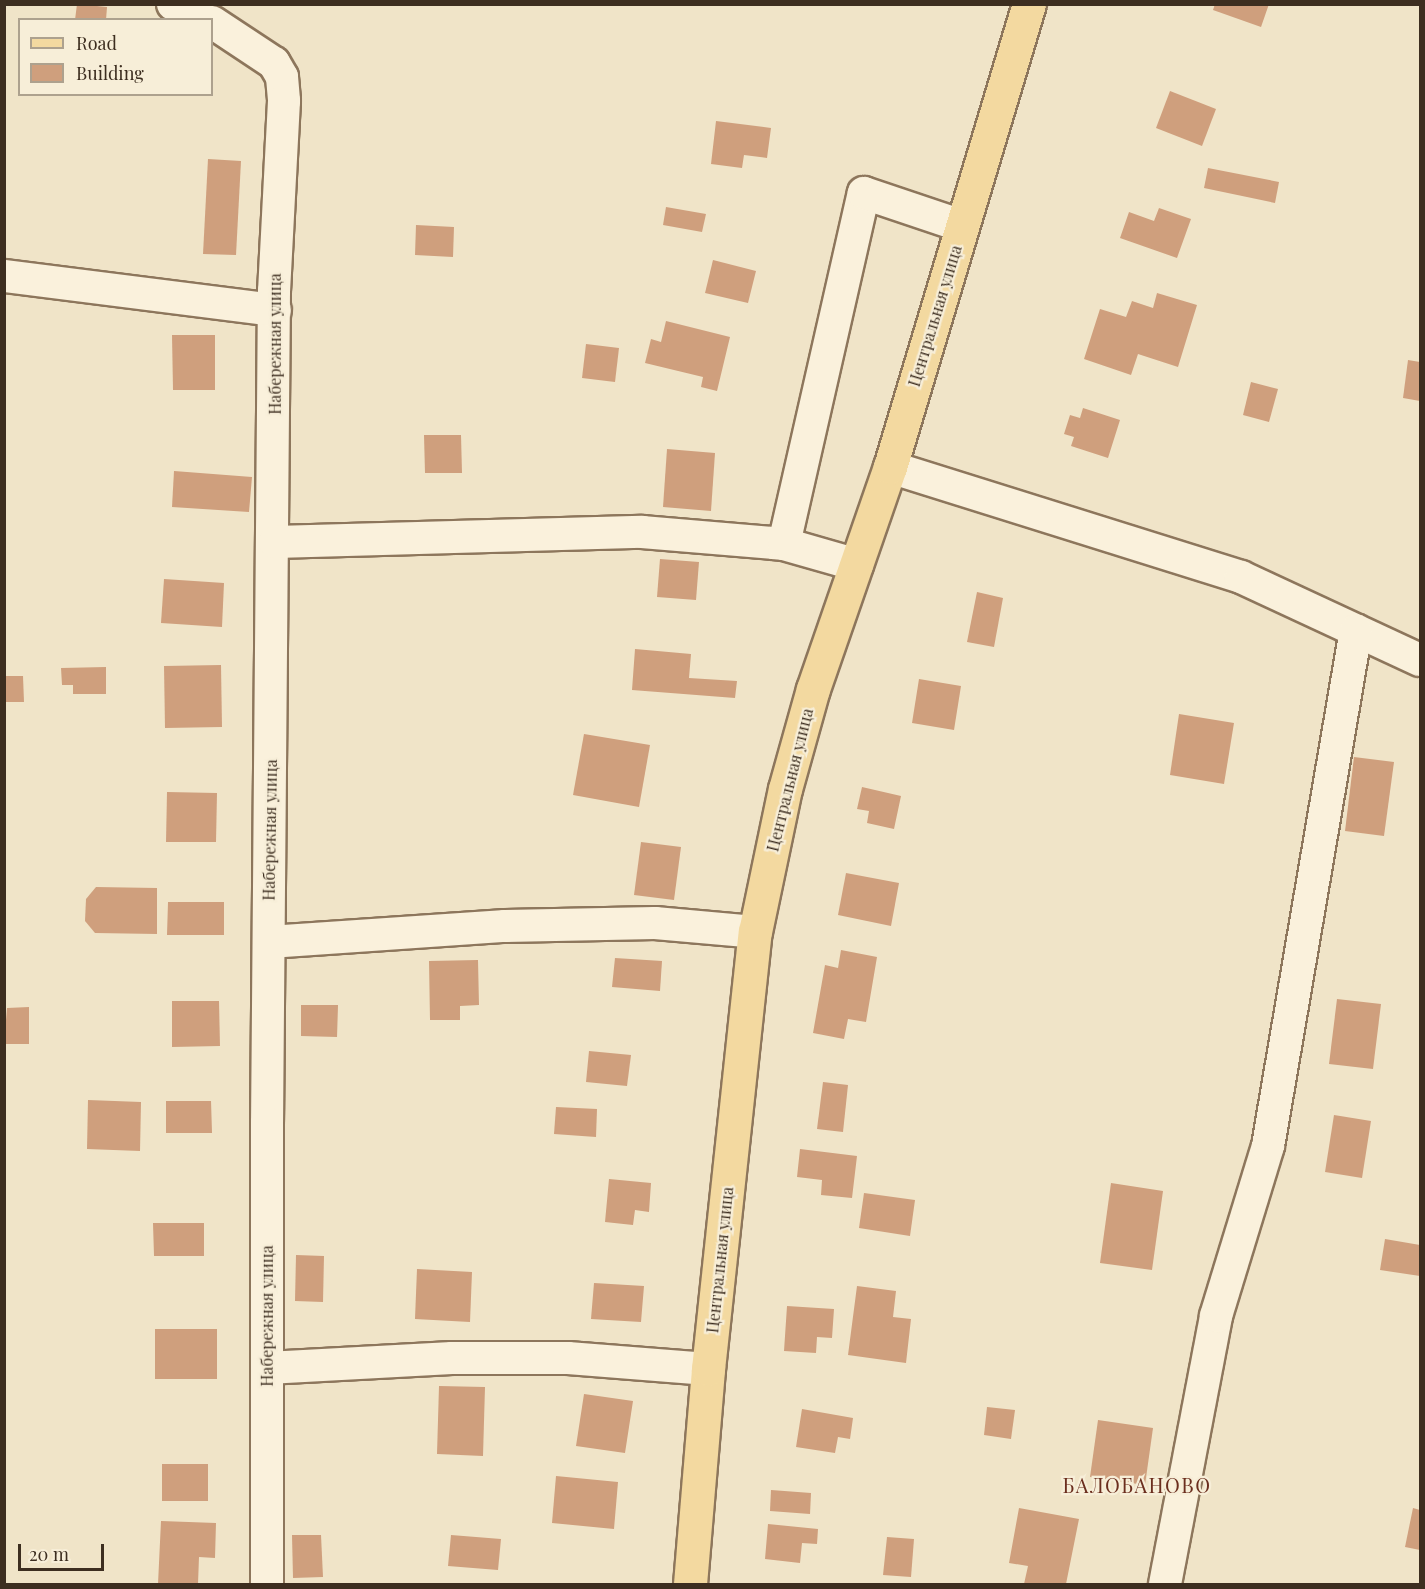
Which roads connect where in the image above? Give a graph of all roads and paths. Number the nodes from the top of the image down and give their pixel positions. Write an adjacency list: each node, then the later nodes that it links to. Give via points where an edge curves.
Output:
1 (173, 4): 3 (street)
2 (1029, 4): 5 (main road, Центральная улица)
3 (202, 18)
4 (213, 23): 7 (street, Набережная улица, via 274,63 282,77)
5 (962, 226): 8 (main road, Центральная улица); 10 (street, via 864,193)
6 (4, 276): 7 (street)
7 (275, 310): 9 (street, Набережная улица)
8 (890, 467): 11 (main road, Центральная улица); 12 (street, via 1241,577)
9 (275, 542): 10 (street, via 642,532); 15 (street, Набережная улица)
10 (784, 544): 11 (street)
11 (857, 565): 14 (main road, Центральная улица, via 813,689 785,789)
12 (1356, 630): 13 (street); 20 (street, via 1268,1146 1216,1316)
13 (1420, 660)
14 (755, 932): 15 (street, via 655,923 540,925); 17 (main road, Центральная улица)
15 (269, 942): 16 (street, Набережная улица)
16 (267, 1368): 17 (street, via 453,1358 568,1358); 18 (street, Набережная улица)
17 (708, 1369): 19 (main road, Центральная улица)
18 (267, 1584)
19 (690, 1584)
20 (1165, 1584)

